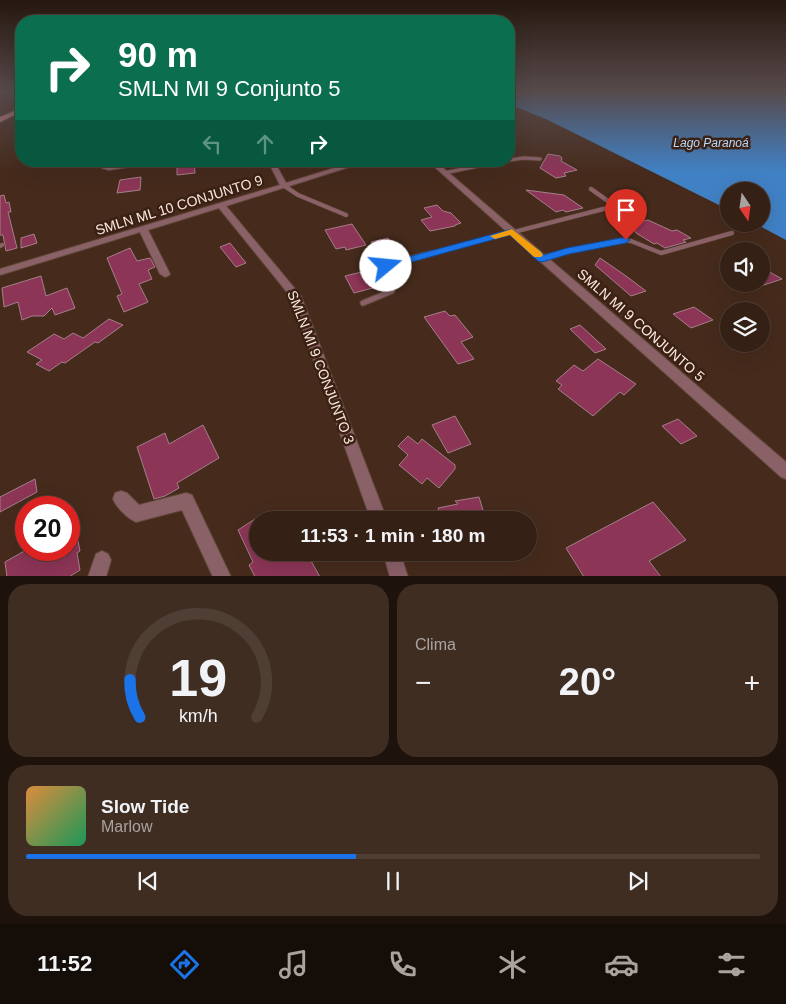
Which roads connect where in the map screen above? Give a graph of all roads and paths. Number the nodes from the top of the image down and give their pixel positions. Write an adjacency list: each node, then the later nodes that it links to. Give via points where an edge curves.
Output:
1 (515, 159): 2 (lane)
2 (540, 160)
3 (104, 167): 4 (street)
4 (117, 167)
5 (274, 167): 8 (street)
6 (346, 167): 8 (street, SMLN ML 10 CONJUNTO 9)
7 (444, 167): 13 (street, SMLN MI 9 CONJUNTO 5)
8 (284, 186): 10 (street, SMLN ML 10 CONJUNTO 9); 11 (lane, via 298,196)
9 (591, 189): 13 (lane, via 616,206)
10 (221, 205): 12 (street, SMLN ML 10 CONJUNTO 9); 21 (street, SMLN MI 9 CONJUNTO 3, via 296,296)
11 (346, 215)
12 (143, 229): 16 (street, SMLN ML 10 CONJUNTO 9); 17 (street)
13 (512, 232): 15 (street, SMLN MI 9 CONJUNTO 5); 18 (lane, via 386,265 392,291)
14 (732, 233): 15 (lane, via 661,252 621,240)
15 (542, 258): 19 (street, SMLN MI 9 CONJUNTO 5)
16 (0, 272)
17 (165, 274)
18 (363, 303)
19 (786, 472)
20 (121, 499): 23 (street, via 136,514 186,500)
21 (376, 511)
22 (394, 561): 24 (street)
23 (222, 576)
24 (399, 576)

